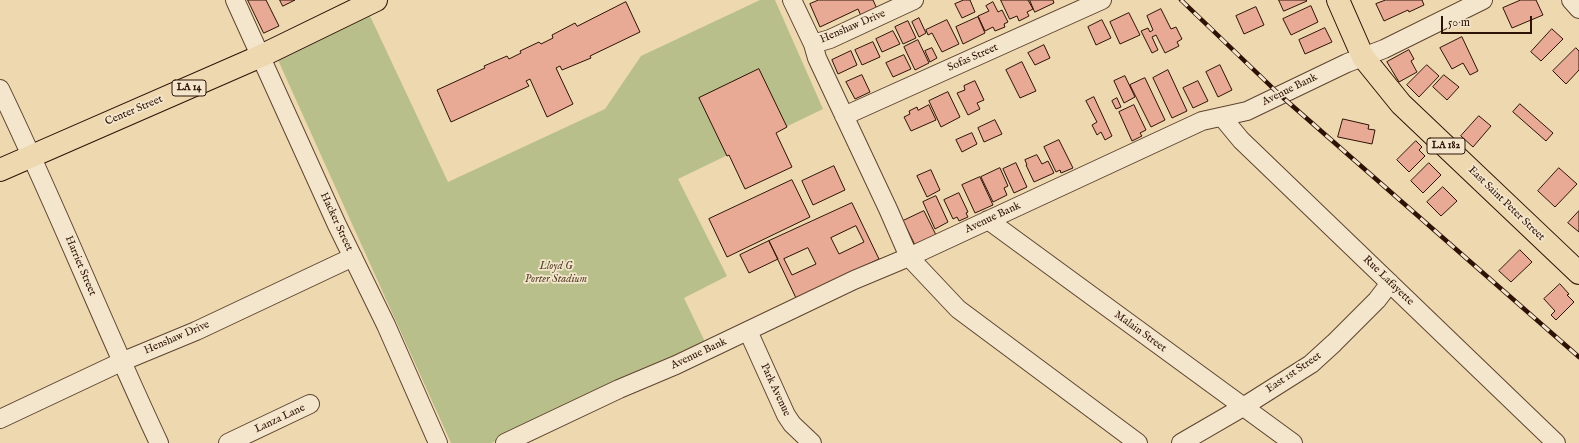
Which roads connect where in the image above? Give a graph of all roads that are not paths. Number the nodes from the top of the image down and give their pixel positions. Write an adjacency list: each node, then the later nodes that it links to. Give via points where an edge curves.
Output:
1 (235, 0): 11 (street, Hacker Street)
2 (376, 0): 11 (main road, Center Street / LA 14)
3 (792, 0): 10 (street)
4 (914, 0): 10 (street, Henshaw Drive)
5 (1102, 0): 14 (street, Sofas Street)
6 (1338, 0): 12 (main road, East Saint Peter Street / LA 182)
7 (1483, 0): 12 (street, Avenue Bank)
8 (1571, 0): 9 (street)
9 (1579, 9)
10 (813, 44): 14 (street)
11 (261, 56): 16 (main road, Center Street / LA 14); 19 (street, Hacker Street)
12 (1363, 57): 15 (street, Avenue Bank, via 1246,111); 21 (main road, East Saint Peter Street / LA 182, via 1401,104)
13 (0, 89): 16 (street, Harriet Street)
14 (844, 116): 20 (street)
15 (1222, 116): 18 (street, Avenue Bank, via 1202,121); 22 (street, Rue Lafayette, via 1241,140)
16 (32, 156): 17 (main road, Center Street / LA 14); 24 (street, Harriet Street)
17 (0, 170)
18 (988, 220): 20 (street, Avenue Bank); 26 (street, Malain Street)
19 (353, 257): 24 (street, Henshaw Drive, via 196,331); 30 (street, Hacker Street)
20 (909, 257): 23 (street, Avenue Bank, via 854,280); 33 (street, via 958,309)
21 (1579, 273)
22 (1390, 282): 26 (street, East 1st Street, via 1371,305 1312,364); 36 (street, Rue Lafayette)
23 (748, 331): 31 (street, Avenue Bank); 32 (street, Park Avenue, via 786,415)
24 (121, 362): 27 (street, Henshaw Drive); 28 (street, Harriet Street)
25 (310, 404): 29 (street, Lanza Lane)
26 (1243, 407): 34 (street, East 1st Street); 35 (street, Malain Street)
27 (0, 419)
28 (159, 443)
29 (228, 443)
30 (438, 443)
31 (505, 443)
32 (812, 443)
33 (1138, 443)
34 (1181, 443)
35 (1293, 443)
36 (1556, 443)

